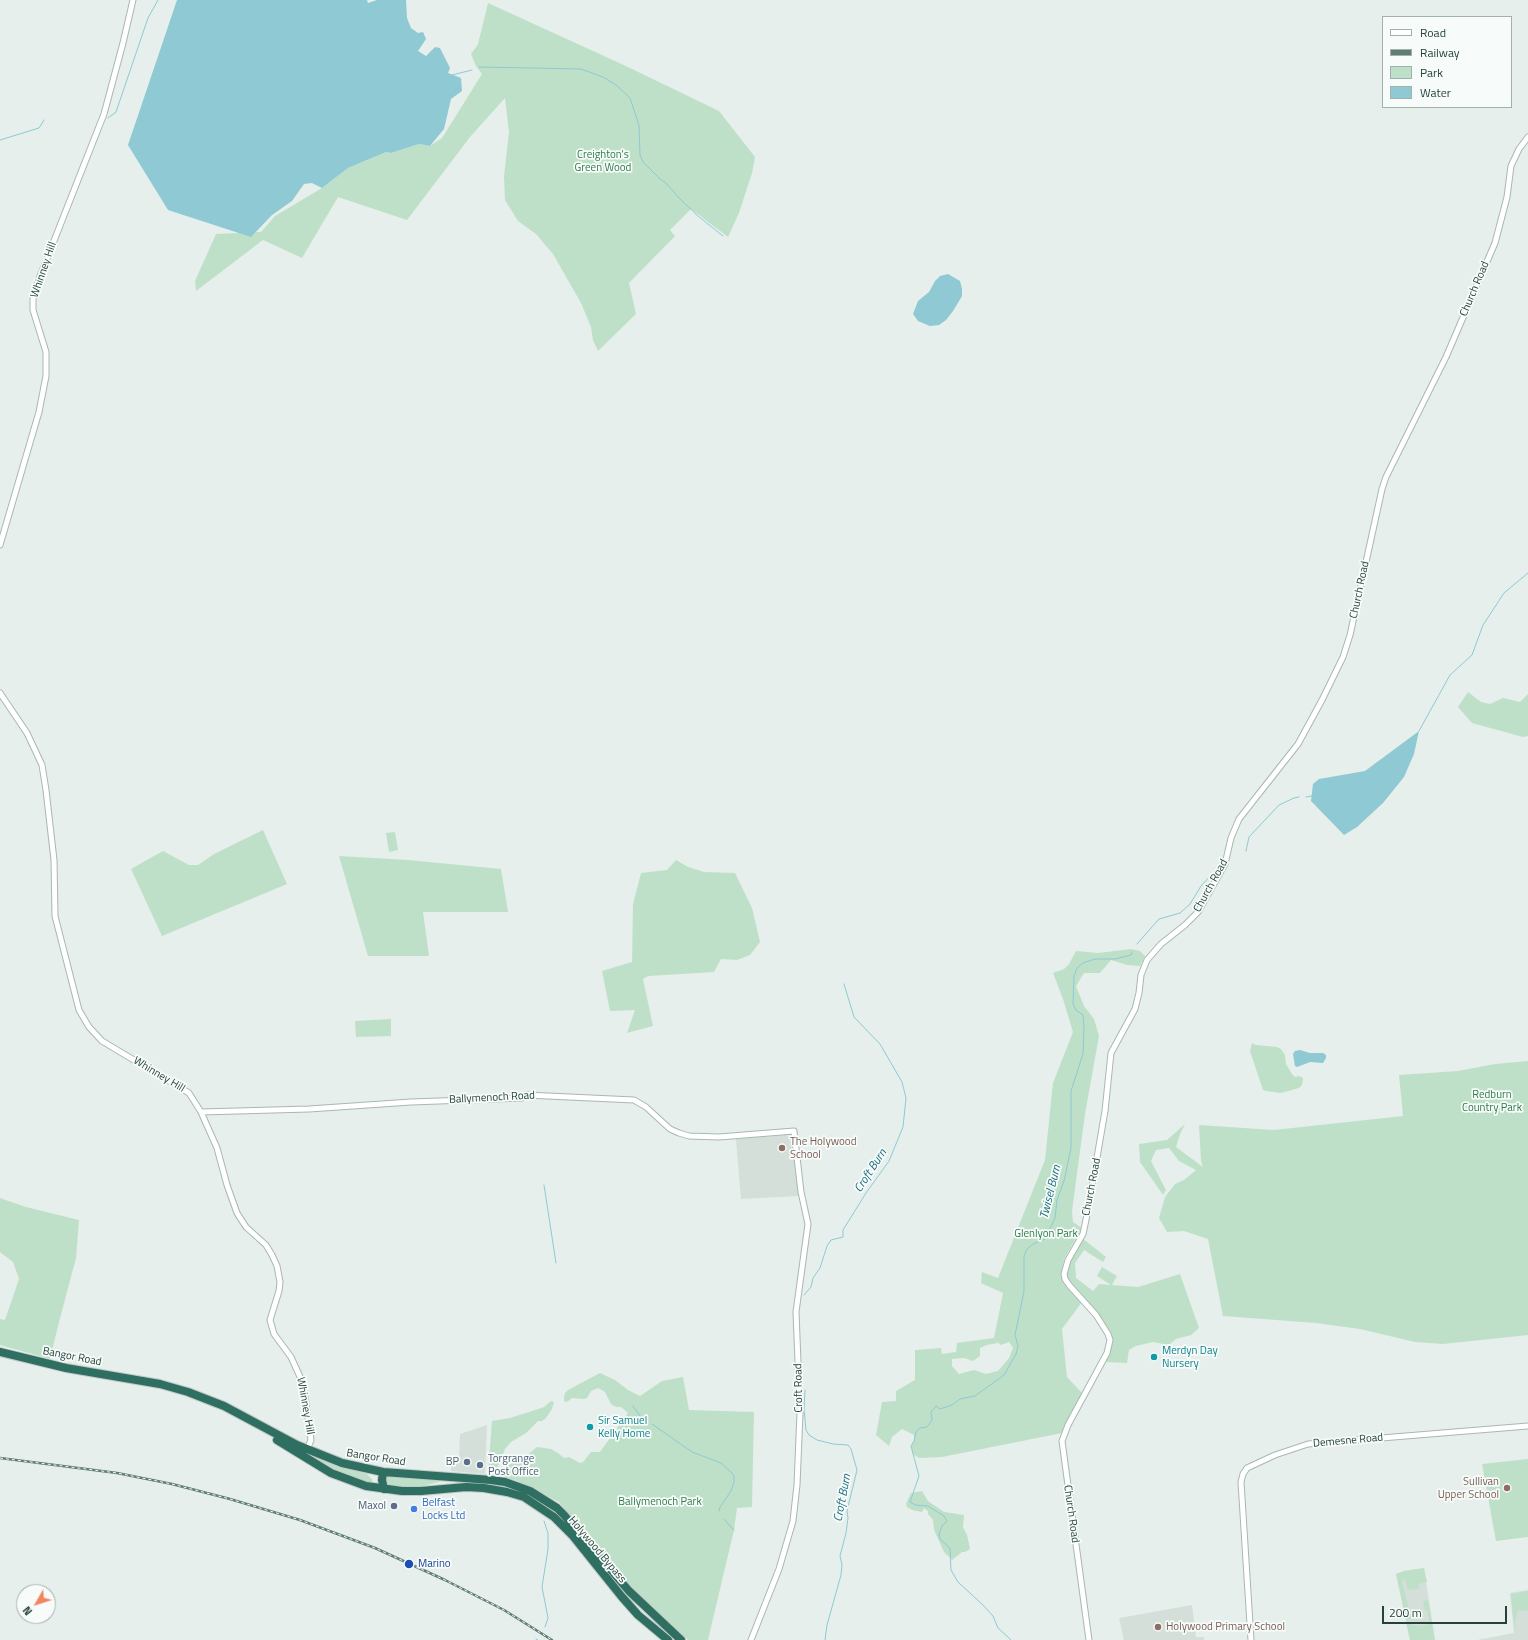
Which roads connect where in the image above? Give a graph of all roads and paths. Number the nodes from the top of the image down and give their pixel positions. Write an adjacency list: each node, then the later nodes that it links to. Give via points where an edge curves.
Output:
1 (133, 0): 3 (street, Whinney Hill, via 104,114 35,289 33,310 46,352 46,376 39,412)
2 (1528, 137): 16 (street, Church Road, via 1511,166 1507,197 1495,243 1446,357 1386,477 1343,657 1298,744 1239,819 1224,866 1198,912 1156,948 1143,968 1135,1009 1111,1053 1105,1111 1083,1234 1068,1260 1064,1274 1069,1285 1096,1315 1110,1340 1107,1354 1070,1419 1062,1442)
3 (0, 545)
4 (0, 693): 5 (street, Whinney Hill, via 27,733 42,765 54,860 55,916 74,996 82,1016 102,1041 189,1092)
5 (201, 1112): 6 (street, Ballymenoch Road, via 317,1109 522,1098 526,1095 634,1100 646,1107 670,1129 688,1136); 9 (street, Whinney Hill, via 217,1148 237,1213 246,1227 266,1245 277,1266 280,1291 270,1320 274,1334 291,1356 301,1379 311,1440)
6 (794, 1132): 15 (street, Croft Road, via 801,1192 808,1224 796,1312 800,1413 797,1485 793,1521 779,1571)
7 (0, 1352): 9 (highway, Bangor Road, via 188,1392 224,1406)
8 (1528, 1426): 17 (street, Demesne Road, via 1308,1444 1247,1468 1241,1482)
9 (305, 1453): 10 (highway, Bangor Road); 11 (highway, Holywood Bypass, via 314,1463 348,1480)
10 (383, 1472): 11 (highway); 12 (highway, Bangor Road, via 505,1482 530,1491)
11 (384, 1489): 12 (highway, Holywood Bypass, via 421,1491 484,1488 507,1492)
12 (544, 1505): 13 (highway, Holywood Bypass, via 622,1597); 14 (highway, Bangor Road, via 564,1515 629,1591)
13 (668, 1640)
14 (681, 1640)
15 (752, 1640)
16 (1089, 1640)
17 (1251, 1640)

